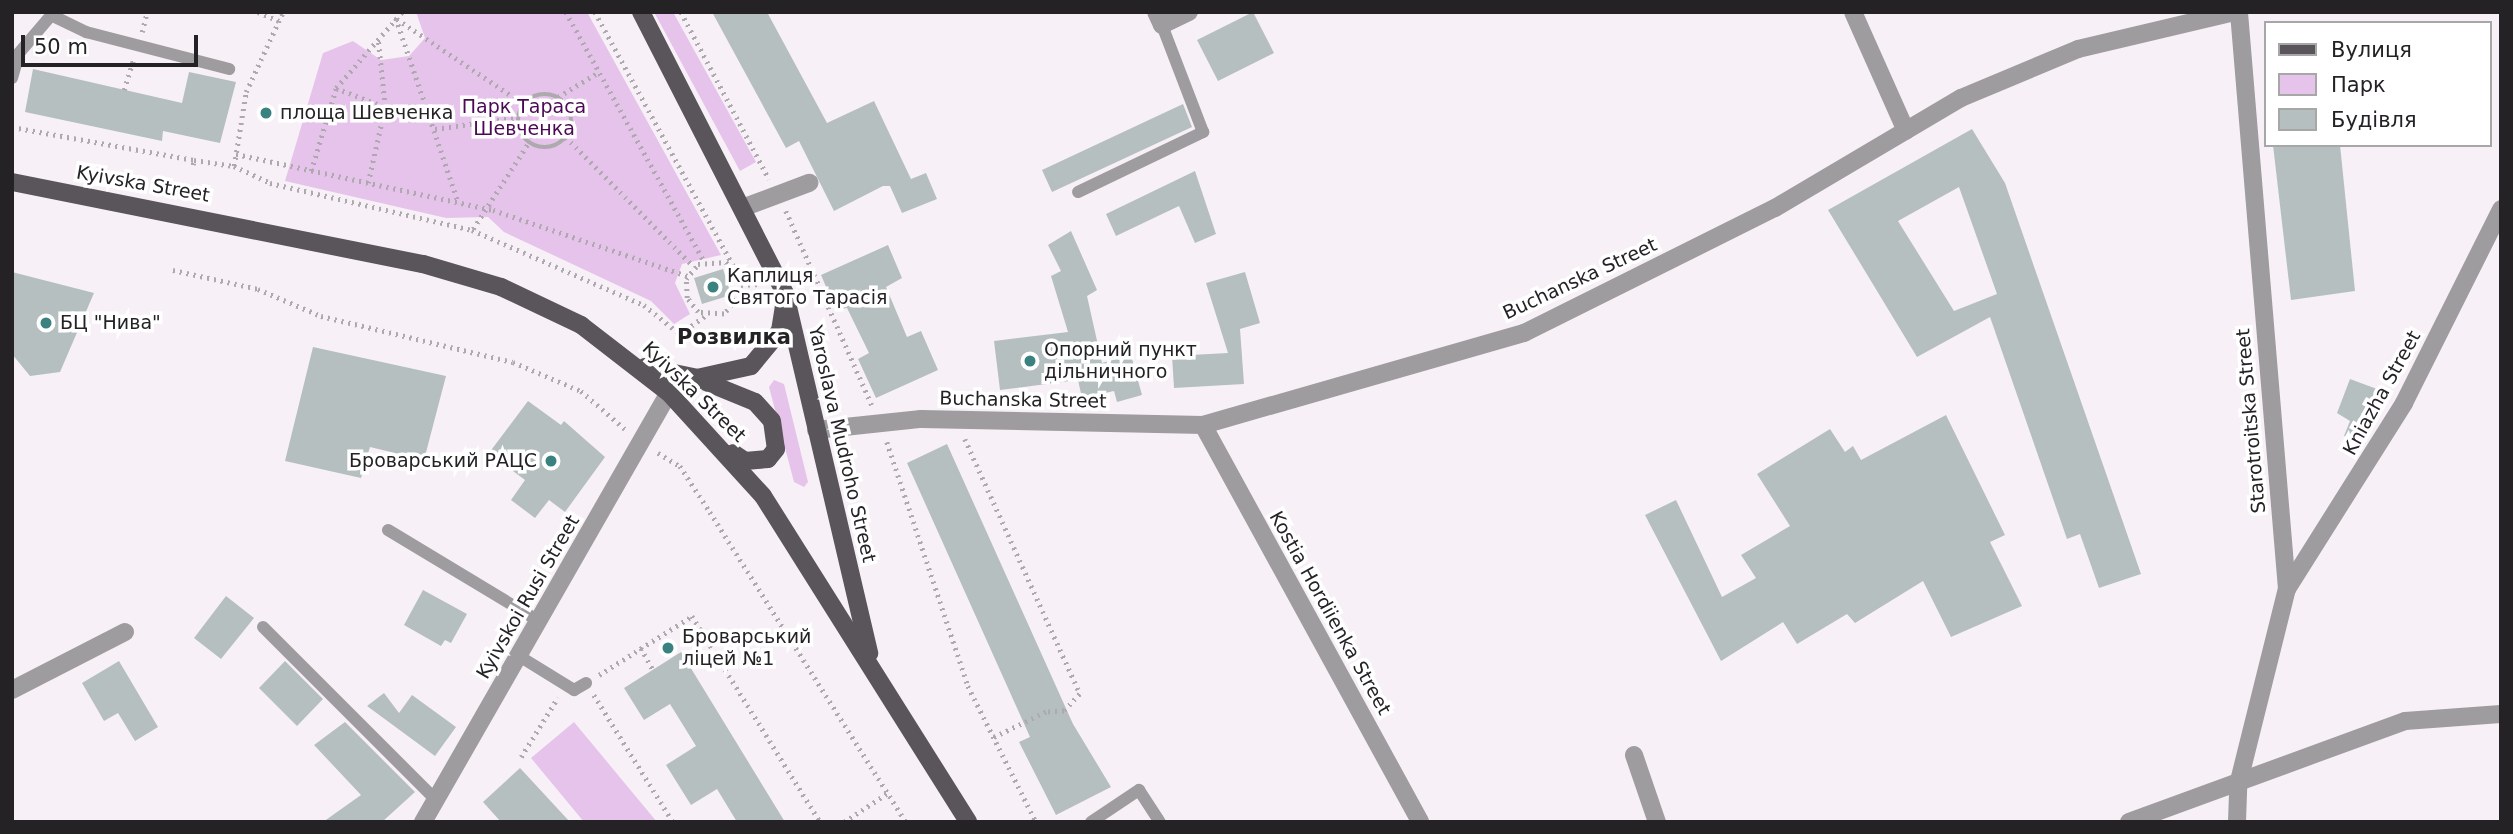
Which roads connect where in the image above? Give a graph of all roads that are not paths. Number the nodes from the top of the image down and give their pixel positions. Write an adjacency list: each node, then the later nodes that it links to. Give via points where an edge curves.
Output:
1 (641, 12): 13 (main road, Yaroslava Mudroho Street)
2 (1189, 12): 6 (street)
3 (1853, 12): 9 (street)
4 (2237, 12): 9 (street, Buchanska Street, via 2078,49 1961,98); 23 (street, Starotroitska Street)
5 (54, 14): 7 (lane, via 86,32); 8 (lane, via 19,53)
6 (1159, 18): 12 (lane, via 1203,132)
7 (229, 69)
8 (12, 78)
9 (1906, 131): 19 (street, Buchanska Street, via 1776,208 1524,333)
10 (12, 182): 16 (main road, Kyivska Street, via 186,212 470,277 581,325)
11 (809, 183): 13 (street)
12 (1078, 192)
13 (742, 208): 15 (main road, Yaroslava Mudroho Street)
14 (2501, 209): 23 (street, Kniazha Street, via 2404,403)
15 (785, 294): 17 (main road, via 780,331 763,357 734,373); 20 (main road, Yaroslava Mudroho Street)
16 (634, 361): 17 (main road); 18 (main road, Kyivska Street)
17 (697, 378): 21 (main road, via 755,402 772,421 776,449 768,459 745,461)
18 (669, 393): 21 (main road, Kyivska Street); 24 (street, Kyivskoi Rusi Street)
19 (1203, 425): 20 (street, Buchanska Street, via 957,420); 39 (street, Kostia Hordiienka Street)
20 (816, 430): 28 (main road, Yaroslava Mudroho Street)
21 (720, 444): 28 (main road, Kyivska Street, via 763,496)
22 (388, 530): 24 (lane)
23 (2287, 589): 33 (street, Starotroitska Street)
24 (539, 621): 27 (street, Kyivskoi Rusi Street)
25 (262, 627): 34 (lane)
26 (125, 632): 30 (street)
27 (520, 656): 29 (lane, via 568,686); 34 (street, Kyivskoi Rusi Street)
28 (872, 667): 36 (main road, Kyivska Street)
29 (586, 683)
30 (12, 690)
31 (2501, 714): 33 (street, via 2405,721)
32 (1634, 755): 40 (street)
33 (2238, 785): 41 (street); 42 (street, Starotroitska Street)
34 (436, 800): 35 (street, Kyivskoi Rusi Street)
35 (423, 822)
36 (968, 822)
37 (1091, 822): 38 (lane, via 1139,790)
38 (1160, 822)
39 (1420, 822)
40 (1657, 822)
41 (2129, 822)
42 (2237, 822)

